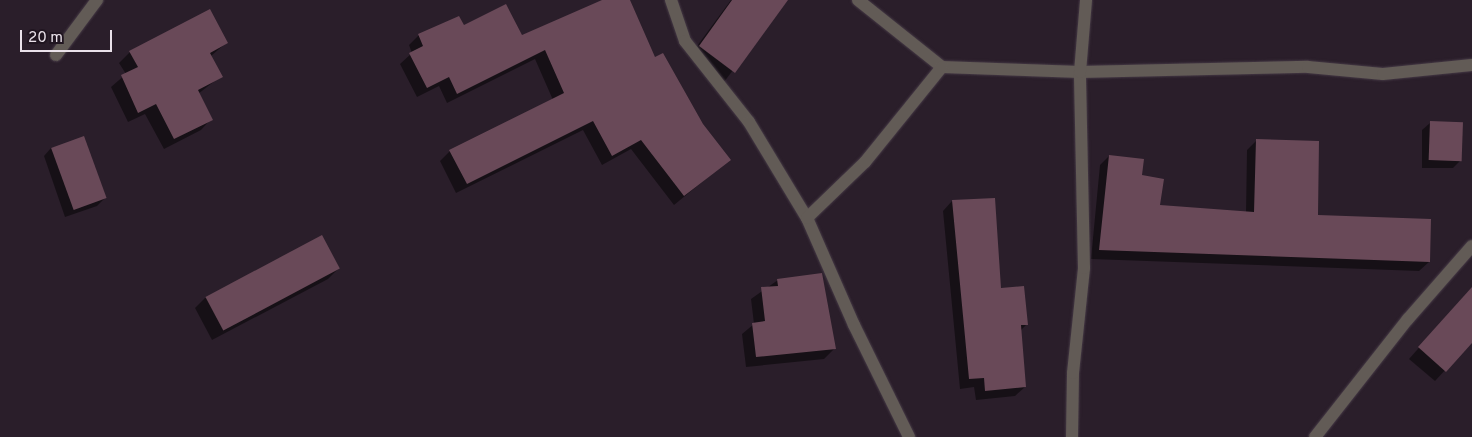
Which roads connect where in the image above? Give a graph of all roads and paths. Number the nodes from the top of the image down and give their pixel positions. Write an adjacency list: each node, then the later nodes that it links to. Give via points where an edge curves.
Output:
1 (98, 0): 5 (street)
2 (671, 0): 9 (street, via 685,41 749,122)
3 (858, 0): 7 (street)
4 (1086, 0): 8 (street)
5 (56, 55)
6 (1472, 65): 8 (street, via 1384,74 1308,67)
7 (942, 68): 8 (street); 9 (street, via 865,162)
8 (1080, 72): 12 (street, via 1084,268 1073,373)
9 (807, 218): 11 (street, via 854,325)
10 (1472, 246): 13 (street, via 1408,319)
11 (909, 437)
12 (1072, 437)
13 (1314, 437)

